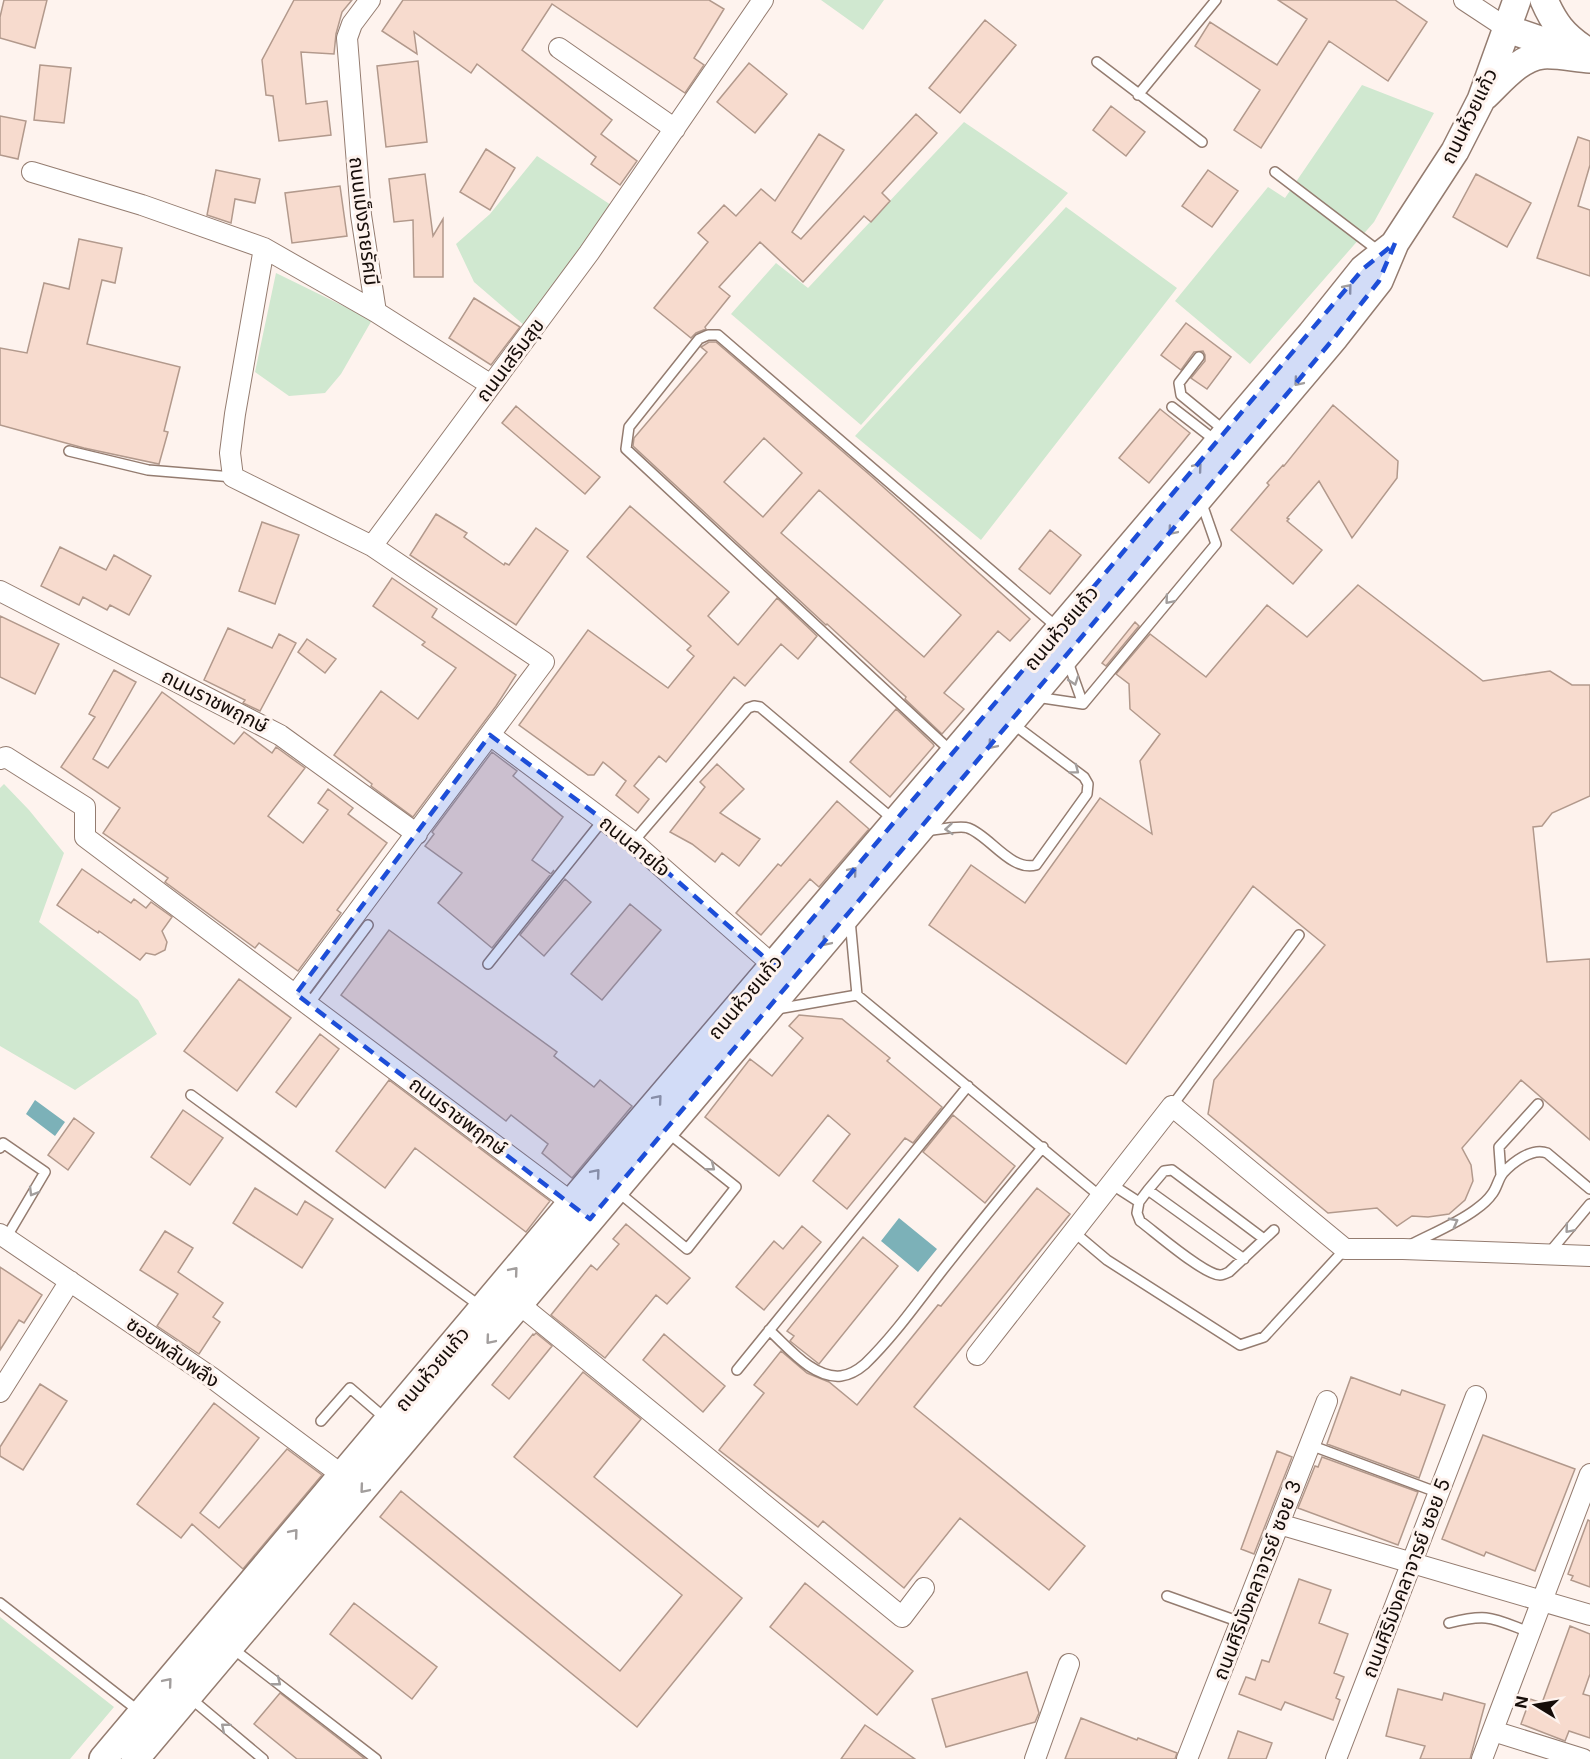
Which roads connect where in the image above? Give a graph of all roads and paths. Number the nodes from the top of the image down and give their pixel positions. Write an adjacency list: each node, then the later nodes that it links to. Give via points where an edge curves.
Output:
1 (370, 0): 19 (street, ถนนเม็งรายรัศมี, via 347,38 361,215)
2 (763, 0): 13 (street, ถนนเสริมสุข)
3 (1216, 0): 11 (lane)
4 (1464, 0): 7 (street)
5 (1517, 0): 7 (main road, ถนนห้วยแก้ว)
6 (1544, 0): 9 (main road, via 1568,38)
7 (1508, 29): 9 (main road); 12 (main road, ถนนห้วยแก้ว)
8 (559, 48): 13 (street)
9 (1590, 56): 12 (main road, via 1542,55 1528,60)
10 (1097, 62): 11 (lane)
11 (1138, 95): 14 (lane)
12 (1480, 100): 18 (main road, ถนนห้วยแก้ว, via 1455,151)
13 (675, 129): 21 (street, ถนนเสริมสุข, via 589,254)
14 (1202, 142)
15 (32, 172): 17 (street)
16 (1275, 172): 18 (lane)
17 (264, 248): 19 (street); 25 (street, via 230,453)
18 (1388, 248): 23 (main road, ถนนห้วยแก้ว, one-way to 18, via 1363,269); 26 (main road, ถนนห้วยแก้ว, one-way to 26, via 1379,281)
19 (376, 312): 21 (street, ถนนเม็งรายรัศมี)
20 (1199, 357): 23 (lane, via 1179,383 1181,395)
21 (491, 385): 27 (street, ถนนเสริมสุข)
22 (1172, 407): 23 (lane)
23 (1223, 438): 29 (main road, ถนนห้วยแก้ว, one-way to 23)
24 (69, 451): 25 (lane, via 148,470)
25 (233, 477): 27 (street)
26 (1200, 498): 30 (main road, ถนนห้วยแก้ว, one-way to 30); 32 (lane, one-way to 32, via 1216,544)
27 (372, 546): 34 (street, via 544,662)
28 (0, 591): 39 (street, ถนนราชพฤกษ์, via 280,735)
29 (1060, 629): 35 (main road, ถนนห้วยแก้ว); 35 (lane, via 718,335 699,339 629,427 626,449)
30 (1066, 657): 31 (main road, ถนนห้วยแก้ว); 32 (lane, one-way to 32)
31 (1033, 696): 32 (lane); 33 (main road, ถนนห้วยแก้ว)
32 (1083, 704)
33 (1011, 722): 38 (main road, ถนนห้วยแก้ว, one-way to 38); 38 (lane, one-way to 38, via 1088,784 1087,794 1036,865 1017,863 969,828)
34 (489, 735): 37 (street, ถนนสายใจ); 39 (street)
35 (953, 754): 38 (main road, ถนนห้วยแก้ว)
36 (0, 759): 47 (street, ถนนราชพฤกษ์, via 6,757 85,807 85,837)
37 (603, 820): 40 (street, ถนนสายใจ); 44 (lane)
38 (908, 826): 40 (lane, via 754,706 748,708); 41 (main road, ถนนห้วยแก้ว); 45 (main road, ถนนห้วยแก้ว, one-way to 38)
39 (417, 834): 47 (street)
40 (633, 842): 45 (street, ถนนสายใจ)
41 (849, 915): 46 (lane); 48 (main road, ถนนห้วยแก้ว, one-way to 48)
42 (368, 926): 47 (lane)
43 (1299, 934): 52 (lane)
44 (488, 964)
45 (773, 965): 63 (main road, ถนนห้วยแก้ว, one-way to 45)
46 (857, 995): 48 (lane); 49 (lane)
47 (302, 999): 63 (street, ถนนราชพฤกษ์)
48 (769, 1011): 53 (main road, ถนนห้วยแก้ว)
49 (968, 1086): 54 (lane); 76 (lane)
50 (191, 1095): 75 (lane)
51 (1538, 1104): 56 (lane, via 1499,1147)
52 (1172, 1106): 59 (street); 68 (street)
53 (665, 1131): 57 (main road, ถนนห้วยแก้ว); 57 (lane, one-way to 57, via 736,1187 687,1249)
54 (1043, 1147): 59 (lane); 76 (lane, via 864,1365 839,1377 821,1373)
55 (0, 1148): 66 (lane, one-way to 66, via 3,1143 45,1172)
56 (1501, 1175): 58 (lane, via 1521,1158 1542,1151); 69 (lane, one-way to 56, via 1477,1208 1492,1195)
57 (615, 1189): 63 (main road, ถนนห้วยแก้ว)
58 (1590, 1189)
59 (1106, 1190): 61 (lane); 65 (street)
60 (1148, 1190): 61 (lane); 67 (lane, via 1164,1171 1172,1170); 72 (lane)
61 (1139, 1202): 72 (lane, via 1140,1221 1214,1274 1221,1276)
62 (1590, 1204): 70 (lane, one-way to 70)
63 (581, 1210): 74 (main road, ถนนห้วยแก้ว); 75 (main road, ถนนห้วยแก้ว, one-way to 63)
64 (1274, 1230): 67 (lane)
65 (1075, 1233): 68 (lane, via 1107,1260 1240,1345 1264,1337); 77 (street)
66 (3, 1236): 73 (street, ซอยพลับพลึง)
67 (1264, 1239): 72 (lane)
68 (1345, 1249): 69 (street)
69 (1403, 1249): 70 (street)
70 (1548, 1254): 71 (street)
71 (1590, 1256)
72 (1244, 1259)
73 (70, 1281): 79 (street); 86 (street, ซอยพลับพลึง, via 211,1377)
74 (519, 1304): 90 (street, via 902,1617); 98 (main road, ถนนห้วยแก้ว, one-way to 98)
75 (482, 1308): 83 (main road, ถนนห้วยแก้ว)
76 (770, 1330): 78 (lane)
77 (977, 1355)
78 (737, 1370)
79 (0, 1392)
80 (1476, 1396): 87 (street, ถนนศิริมังคลาจารย์ ซอย 5)
81 (1327, 1401): 84 (street, ถนนศิริมังคลาจารย์ ซอย 3)
82 (321, 1421): 83 (lane, via 350,1388)
83 (388, 1421): 86 (main road, ถนนห้วยแก้ว)
84 (1310, 1445): 87 (lane); 88 (street, ถนนศิริมังคลาจารย์ ซอย 3)
85 (1590, 1474): 92 (street)
86 (342, 1475): 101 (main road, ถนนห้วยแก้ว, one-way to 86)
87 (1439, 1493): 89 (street, ถนนศิริมังคลาจารย์ ซอย 5)
88 (1279, 1524): 89 (street); 95 (street, ถนนศิริมังคลาจารย์ ซอย 3)
89 (1411, 1563): 92 (street); 109 (street, ถนนศิริมังคลาจารย์ ซอย 5)
90 (924, 1588)
91 (1167, 1596): 95 (lane)
92 (1542, 1601): 94 (street); 97 (street)
93 (0, 1603): 101 (lane)
94 (1590, 1615)
95 (1240, 1622): 108 (street, ถนนศิริมังคลาจารย์ ซอย 3)
96 (1449, 1623): 97 (lane, via 1491,1617)
97 (1529, 1632): 102 (street)
98 (230, 1647): 100 (main road, ถนนห้วยแก้ว); 106 (lane, one-way to 106)
99 (1069, 1664): 107 (street)
100 (188, 1696): 104 (main road, ถนนห้วยแก้ว); 105 (lane, one-way to 100)
101 (142, 1713): 103 (main road, ถนนห้วยแก้ว)
102 (1493, 1731): 110 (street); 111 (street)
103 (104, 1759)
104 (135, 1759)
105 (263, 1759)
106 (376, 1759)
107 (1035, 1759)
108 (1186, 1759)
109 (1336, 1759)
110 (1482, 1759)
111 (1583, 1759)

